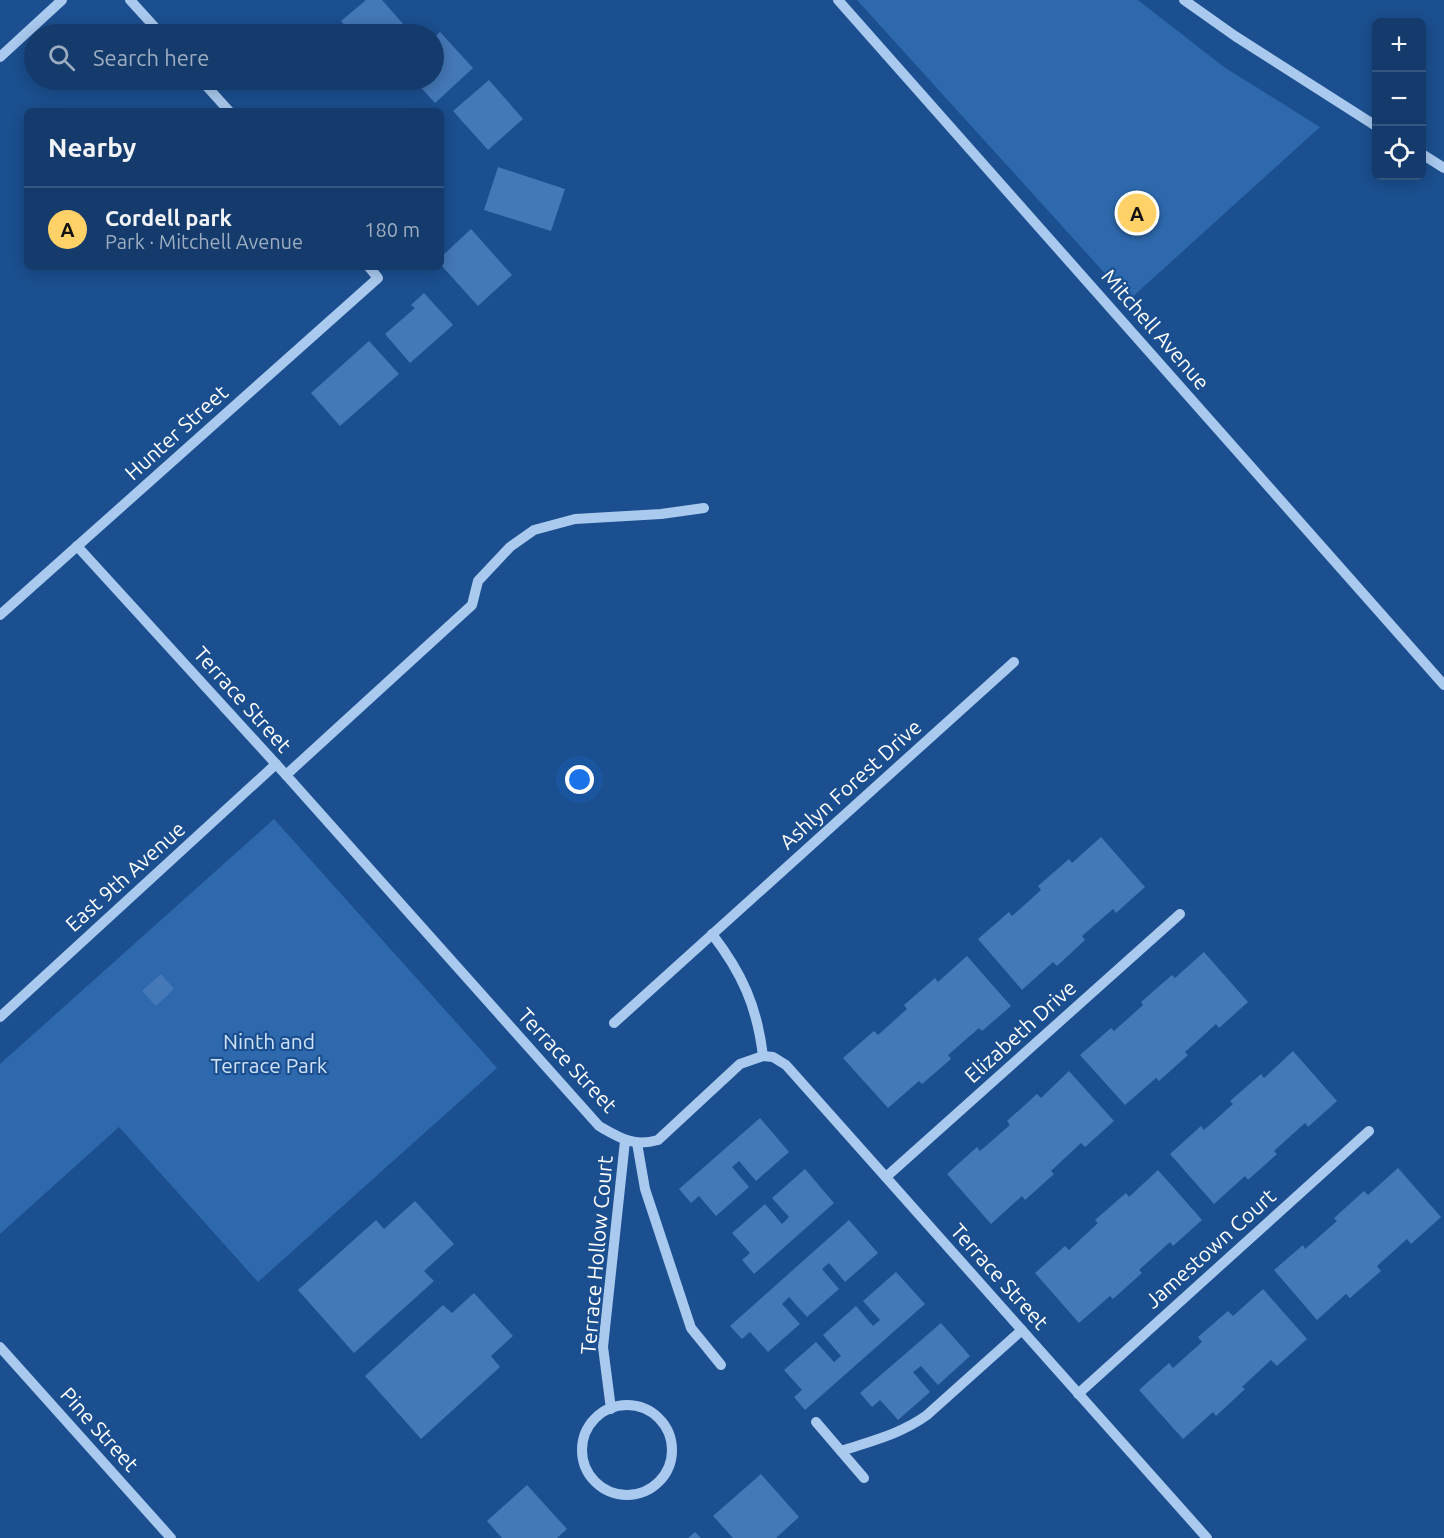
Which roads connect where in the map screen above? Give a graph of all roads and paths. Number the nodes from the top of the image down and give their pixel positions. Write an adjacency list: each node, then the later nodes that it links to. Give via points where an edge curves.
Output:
1 (62, 0): 5 (street)
2 (130, 0): 6 (street)
3 (838, 0): 19 (street, Mitchell Avenue)
4 (1184, 0): 11 (street)
5 (36, 24)
6 (152, 24)
7 (24, 35): 8 (street)
8 (0, 57)
9 (210, 90): 10 (street)
10 (226, 108)
11 (1372, 123)
12 (1426, 157): 13 (street)
13 (1444, 168)
14 (371, 270): 16 (street, Hunter Street, via 378,278)
15 (704, 508): 21 (street, via 575,519 534,530 510,547 478,581 472,605)
16 (77, 546): 17 (street, Hunter Street); 20 (street, Terrace Street)
17 (0, 615)
18 (1014, 662): 23 (street, Ashlyn Forest Drive)
19 (1444, 685)
20 (276, 764): 21 (street, Terrace Street); 24 (street, East 9th Avenue)
21 (286, 775): 28 (street, Terrace Street, via 599,1126)
22 (1180, 914): 30 (street, Elizabeth Drive)
23 (712, 934): 25 (street, Ashlyn Forest Drive); 26 (street, via 747,990 759,1025)
24 (0, 1017)
25 (614, 1023)
26 (763, 1056): 29 (street, Terrace Street, via 740,1064 658,1140); 30 (street, Terrace Street, via 786,1065)
27 (1369, 1131): 34 (street, Jamestown Court)
28 (625, 1141): 29 (street, Terrace Street); 35 (street, Terrace Hollow Court, via 603,1347)
29 (637, 1143): 33 (street, via 645,1190 691,1328)
30 (886, 1177): 31 (street, Terrace Street)
31 (1022, 1330): 34 (street, Terrace Street); 37 (street, via 911,1427)
32 (0, 1347): 39 (street, Pine Street)
33 (721, 1365)
34 (1078, 1394): 40 (street, Terrace Street)
35 (611, 1409): 35 (street, via 591,1422 584,1436 581,1452 585,1468 595,1483 608,1492 623,1496 639,1494 660,1482 668,1468 671,1437 662,1421 649,1411 634,1405)
36 (816, 1422): 37 (street)
37 (841, 1451): 38 (street)
38 (864, 1478)
39 (171, 1538)
40 (1207, 1538)

